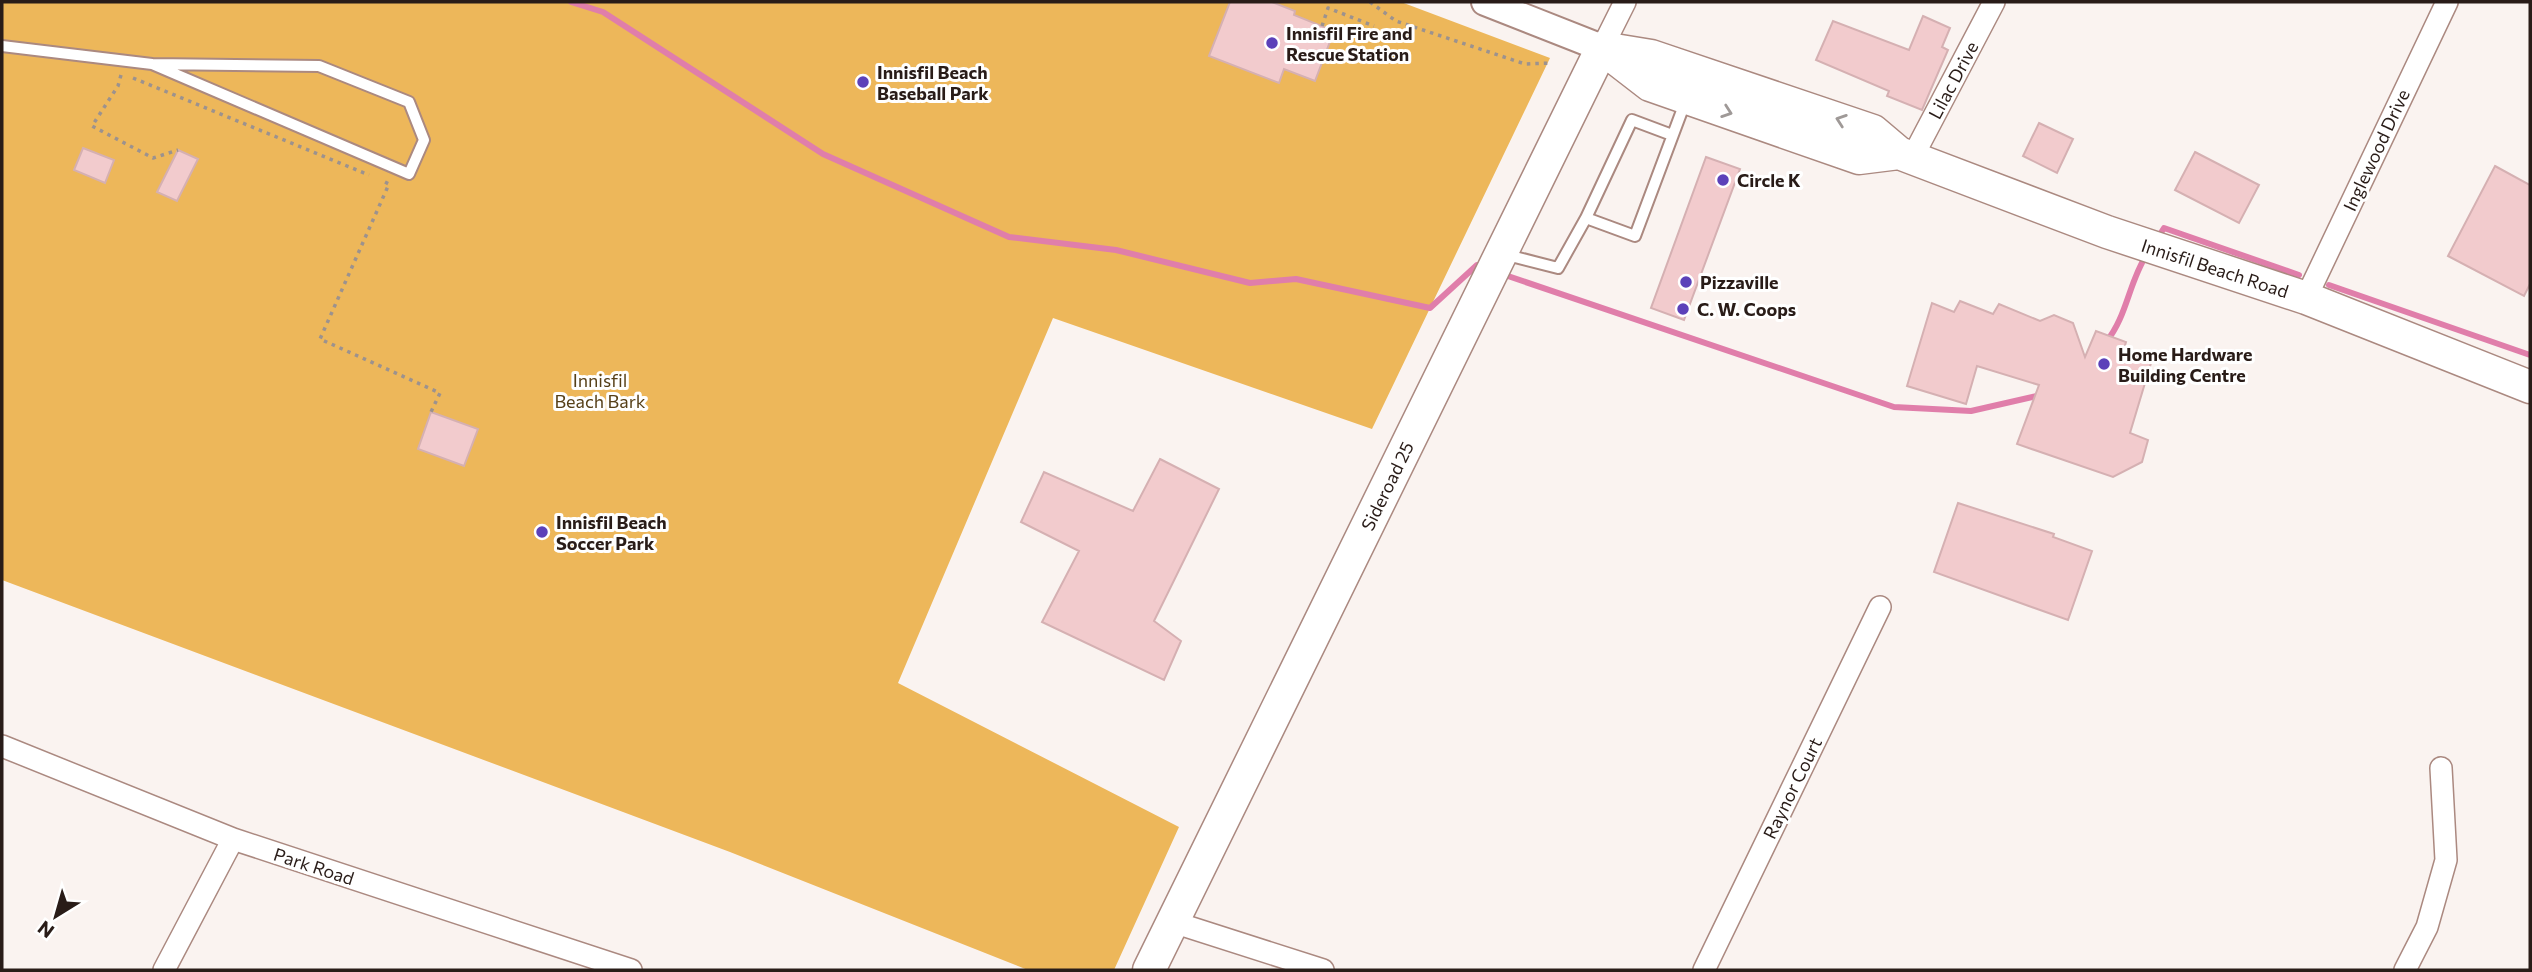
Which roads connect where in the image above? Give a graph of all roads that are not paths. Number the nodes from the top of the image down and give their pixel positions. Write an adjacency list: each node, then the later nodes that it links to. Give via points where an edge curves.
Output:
1 (1485, 2): 6 (street, Innisfil Beach Road)
2 (1625, 2): 6 (street, Sideroad 25)
3 (1994, 2): 10 (street, Lilac Drive)
4 (2447, 2): 13 (street, Inglewood Drive)
5 (2, 46): 7 (lane)
6 (1602, 48): 8 (main road, Innisfil Beach Road, via 1650,85); 10 (main road, Innisfil Beach Road, one-way to 6, via 1873,131 1651,56); 12 (main road, Sideroad 25)
7 (152, 64): 7 (lane, via 409,174 424,140 409,102 319,65)
8 (1686, 97): 9 (lane); 10 (main road, Innisfil Beach Road, one-way to 10, via 1859,158)
9 (1672, 135): 11 (lane, via 1632,120); 11 (lane, via 1635,236)
10 (1906, 156): 13 (main road, Innisfil Beach Road, via 2106,232)
11 (1586, 218): 12 (lane, via 1558,268)
12 (1501, 254): 19 (main road, Sideroad 25)
13 (2306, 298): 14 (main road, Innisfil Beach Road)
14 (2530, 387)
15 (1880, 607): 24 (street, Raynor Court)
16 (2, 747): 18 (street, Park Road)
17 (2441, 768): 25 (street, via 2446,860 2427,927)
18 (233, 839): 20 (street); 21 (street, Park Road)
19 (1174, 922): 22 (main road, Sideroad 25); 23 (street)
20 (164, 970)
21 (631, 970)
22 (1149, 970)
23 (1323, 970)
24 (1704, 970)
25 (2405, 970)

